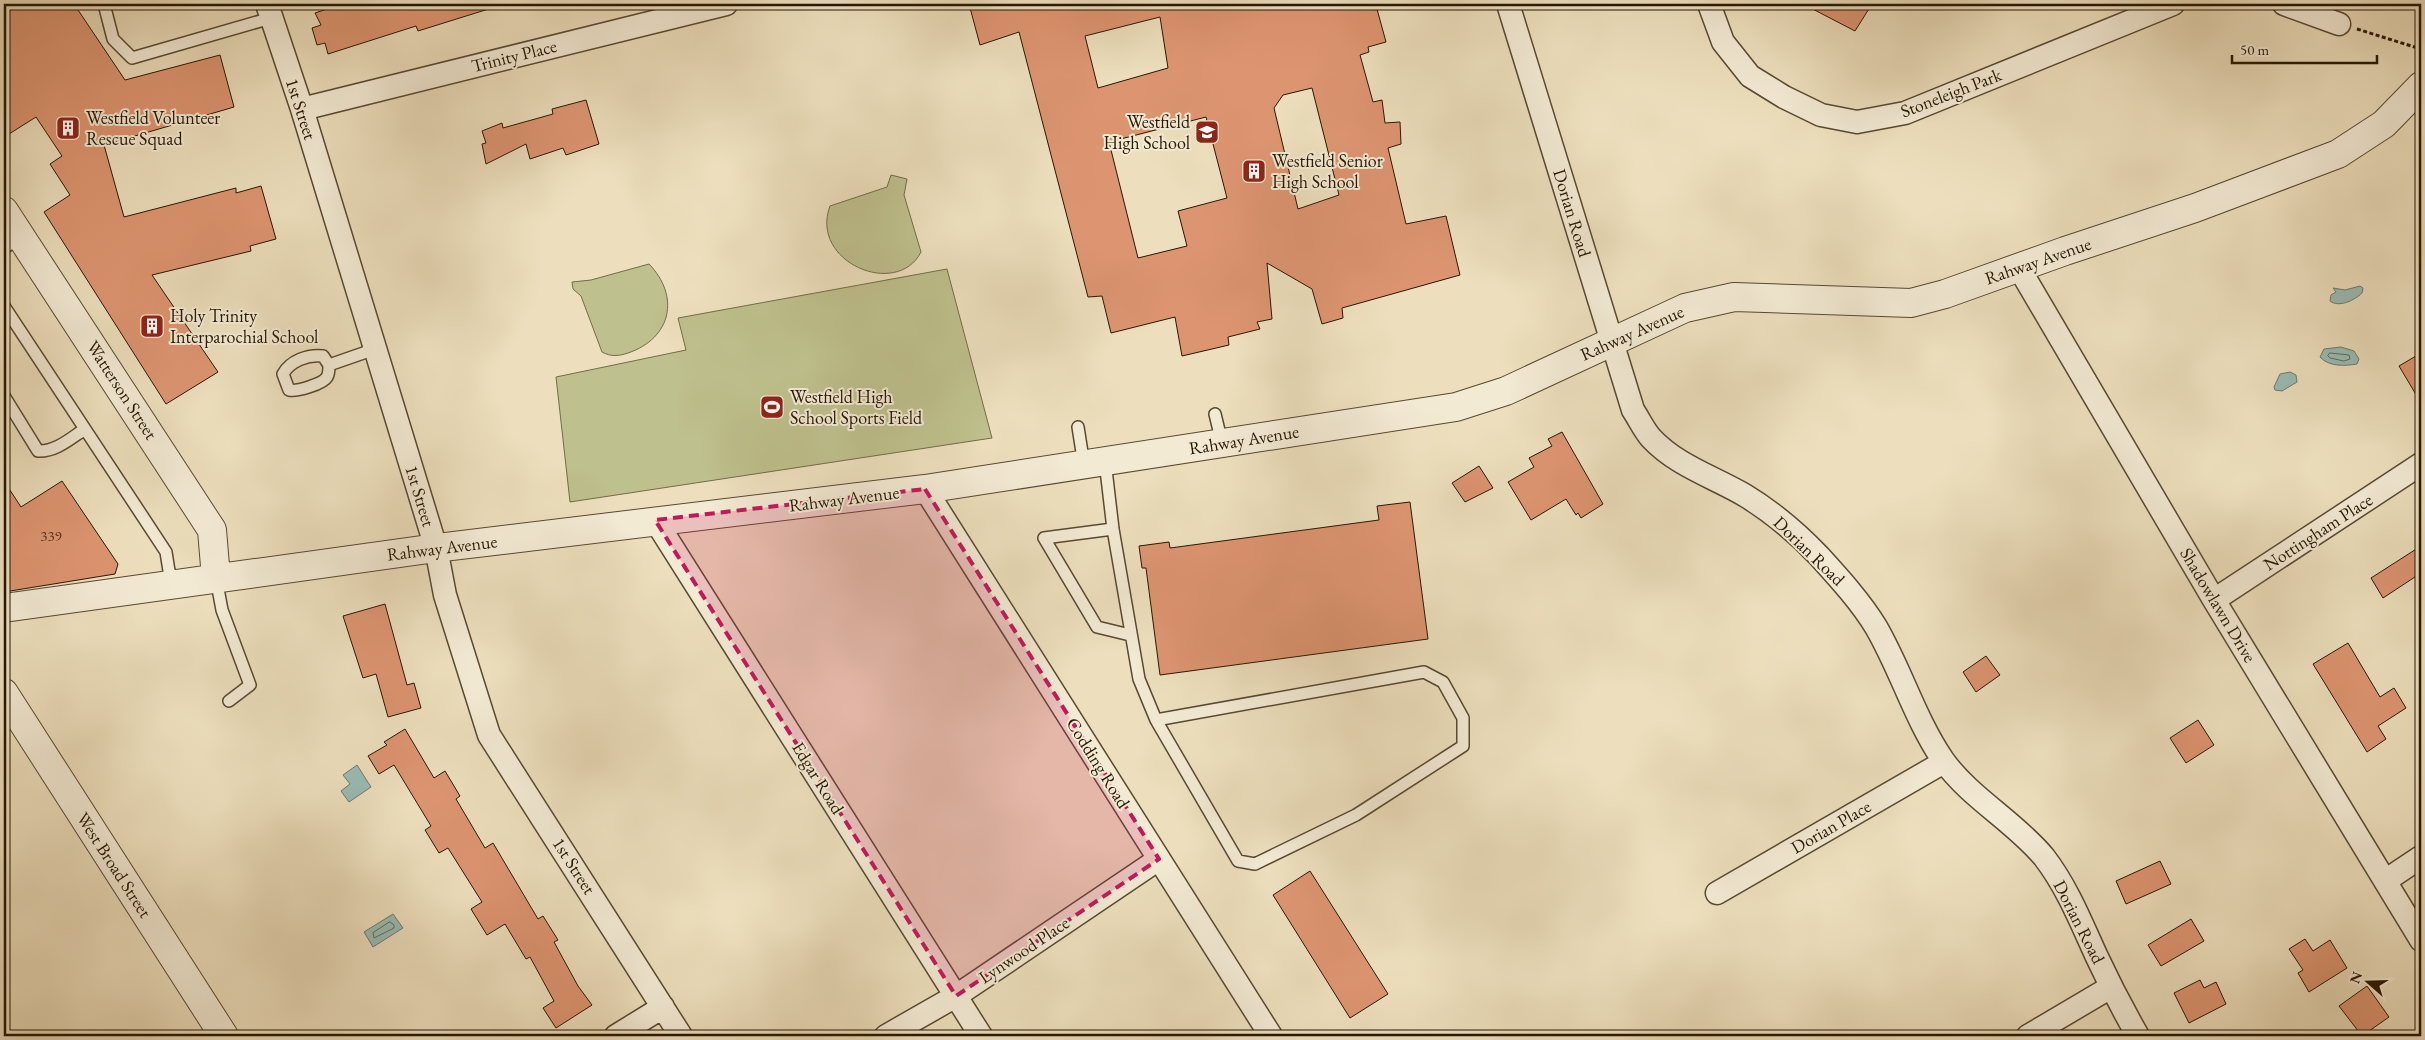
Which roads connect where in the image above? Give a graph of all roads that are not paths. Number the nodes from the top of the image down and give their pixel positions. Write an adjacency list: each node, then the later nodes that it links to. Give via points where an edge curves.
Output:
1 (104, 4): 7 (lane, via 113,39 132,58)
2 (726, 4): 10 (street, Trinity Place)
3 (1508, 4): 15 (street, Dorian Road)
4 (1710, 4): 5 (street, Stoneleigh Park, via 1723,42 1750,76 1821,115 1857,122 1905,113)
5 (2173, 4)
6 (2284, 4): 8 (street)
7 (269, 11): 10 (street, 1st Street)
8 (2340, 24)
9 (2421, 86): 13 (street, Rahway Avenue, via 2384,124 2338,154 2195,208)
10 (302, 109): 16 (street, 1st Street)
11 (4, 211): 12 (street, Watterson Street)
12 (13, 242): 29 (street, Watterson Street, via 212,530)
13 (2019, 268): 15 (street, Rahway Avenue, via 1911,303 1734,297 1685,308); 31 (street, Shadowlawn Drive)
14 (4, 307): 21 (lane)
15 (1612, 342): 22 (street, Rahway Avenue, via 1506,391 1456,408); 37 (street, Dorian Road, via 1633,410 1650,437 1674,458 1746,496 1788,526 1845,586 1875,626 1926,733)
16 (375, 349): 17 (lane); 28 (street, 1st Street)
17 (329, 365)
18 (4, 396): 21 (lane, via 38,451 57,448)
19 (1214, 414): 22 (lane)
20 (1078, 427): 23 (lane)
21 (85, 429): 30 (lane, via 166,552 169,571)
22 (1222, 443): 23 (street, Rahway Avenue)
23 (1094, 463): 25 (street, Rahway Avenue); 27 (lane)
24 (2421, 464): 31 (street, Nottingham Place)
25 (925, 489): 26 (street, Rahway Avenue); 39 (street, Codding Road)
26 (655, 520): 28 (street, Rahway Avenue); 44 (street, Edgar Road)
27 (1113, 529): 33 (lane); 33 (lane, via 1044,538 1096,627)
28 (436, 548): 29 (street, Rahway Avenue); 45 (street, 1st Street, via 445,595 489,735)
29 (216, 578): 30 (street, Rahway Avenue); 35 (lane, via 222,610 250,685)
30 (177, 583): 32 (street, Rahway Avenue)
31 (2214, 600): 40 (street, Shadowlawn Drive)
32 (4, 608)
33 (1130, 635): 36 (lane, via 1139,679)
34 (4, 693): 46 (street, West Broad Street)
35 (229, 700)
36 (1156, 720): 36 (lane, via 1238,861 1255,864 1356,815 1463,746 1463,718 1443,682 1424,672)
37 (1944, 762): 41 (street, Dorian Place); 43 (street, Dorian Road, via 2044,858 2081,918)
38 (2421, 857): 40 (street)
39 (1159, 859): 44 (street, Lynwood Place); 51 (street, Codding Road)
40 (2385, 881): 42 (street, Shadowlawn Drive)
41 (1717, 893)
42 (2421, 940)
43 (2111, 987): 52 (street); 53 (street, Dorian Road)
44 (956, 996): 49 (street, Lynwood Place); 50 (street, Edgar Road)
45 (663, 1007): 47 (street); 48 (street, 1st Street)
46 (224, 1036)
47 (616, 1036)
48 (681, 1036)
49 (886, 1036)
50 (981, 1036)
51 (1271, 1036)
52 (2028, 1036)
53 (2138, 1036)

